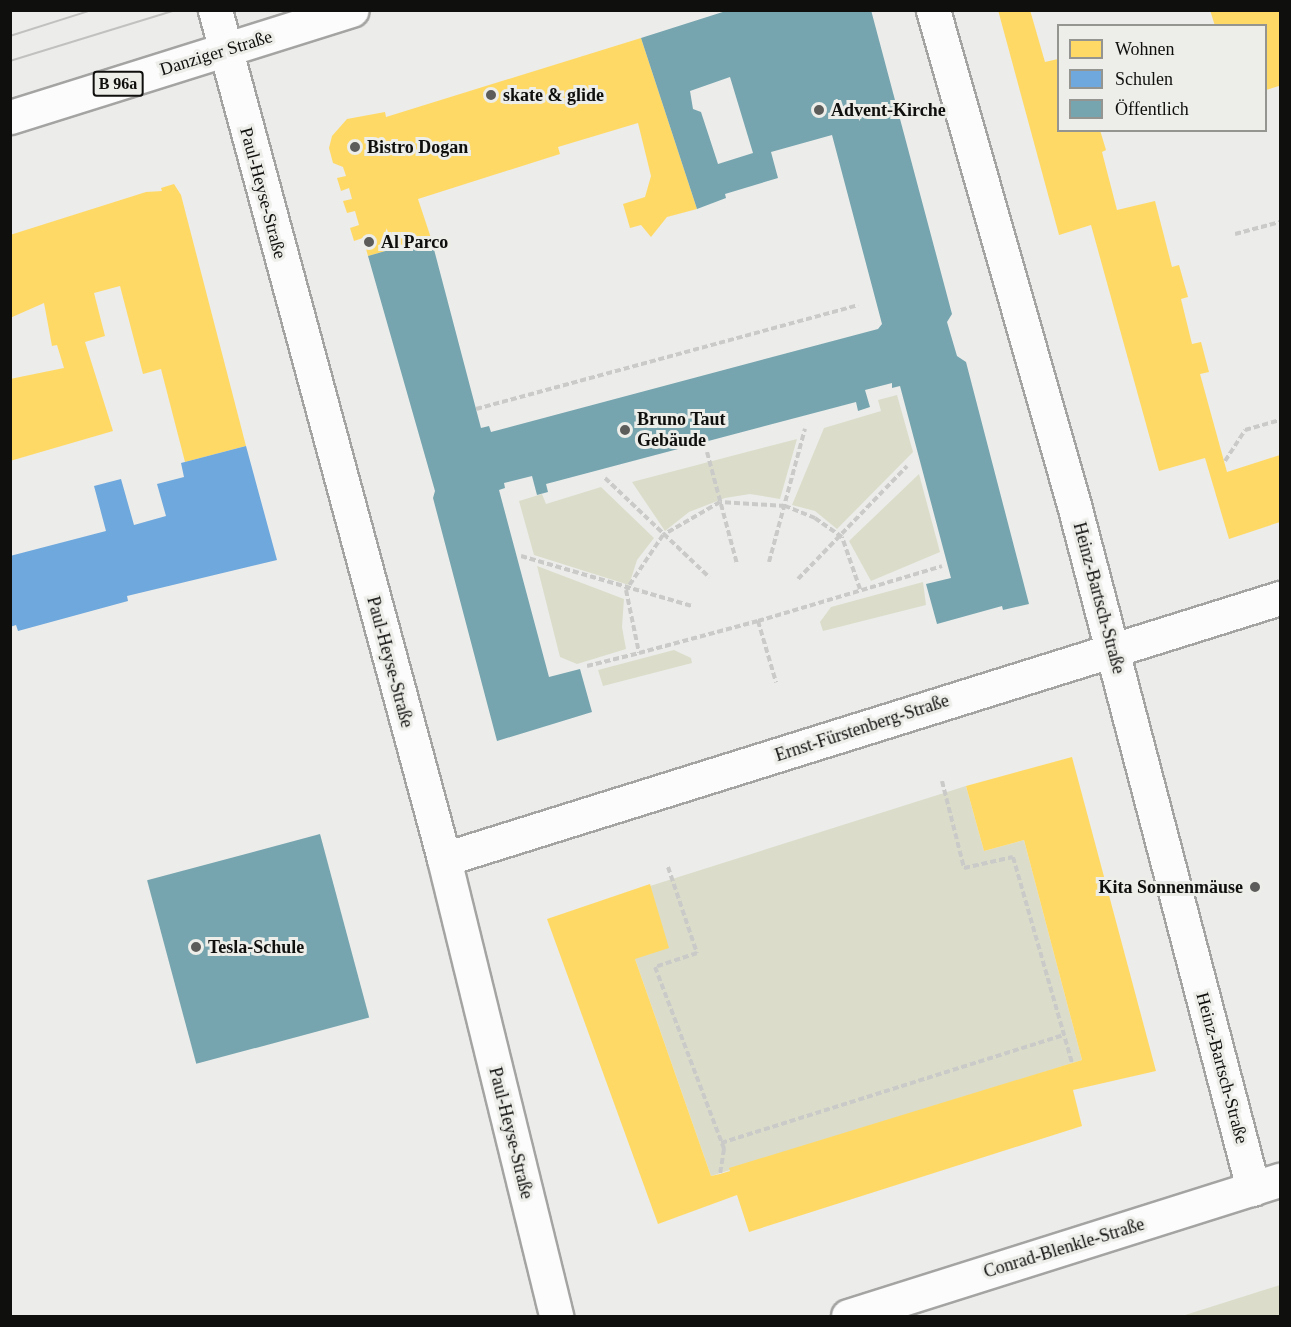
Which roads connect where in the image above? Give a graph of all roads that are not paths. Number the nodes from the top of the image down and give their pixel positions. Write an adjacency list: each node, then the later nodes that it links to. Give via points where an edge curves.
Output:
1 (215, 10): 4 (street, Paul-Heyse-Straße)
2 (352, 10): 4 (street, Danziger Straße / B 96a)
3 (933, 10): 7 (street, Heinz-Bartsch-Straße)
4 (226, 50): 5 (street, Danziger Straße / B 96a); 8 (street, Paul-Heyse-Straße)
5 (10, 117)
6 (1281, 598): 7 (street, Ernst-Fürstenberg-Straße)
7 (1113, 650): 8 (street, Ernst-Fürstenberg-Straße); 9 (street, Heinz-Bartsch-Straße)
8 (444, 859): 10 (street, Paul-Heyse-Straße)
9 (1267, 1185): 11 (street, Conrad-Blenkle-Straße)
10 (556, 1317)
11 (848, 1317)

